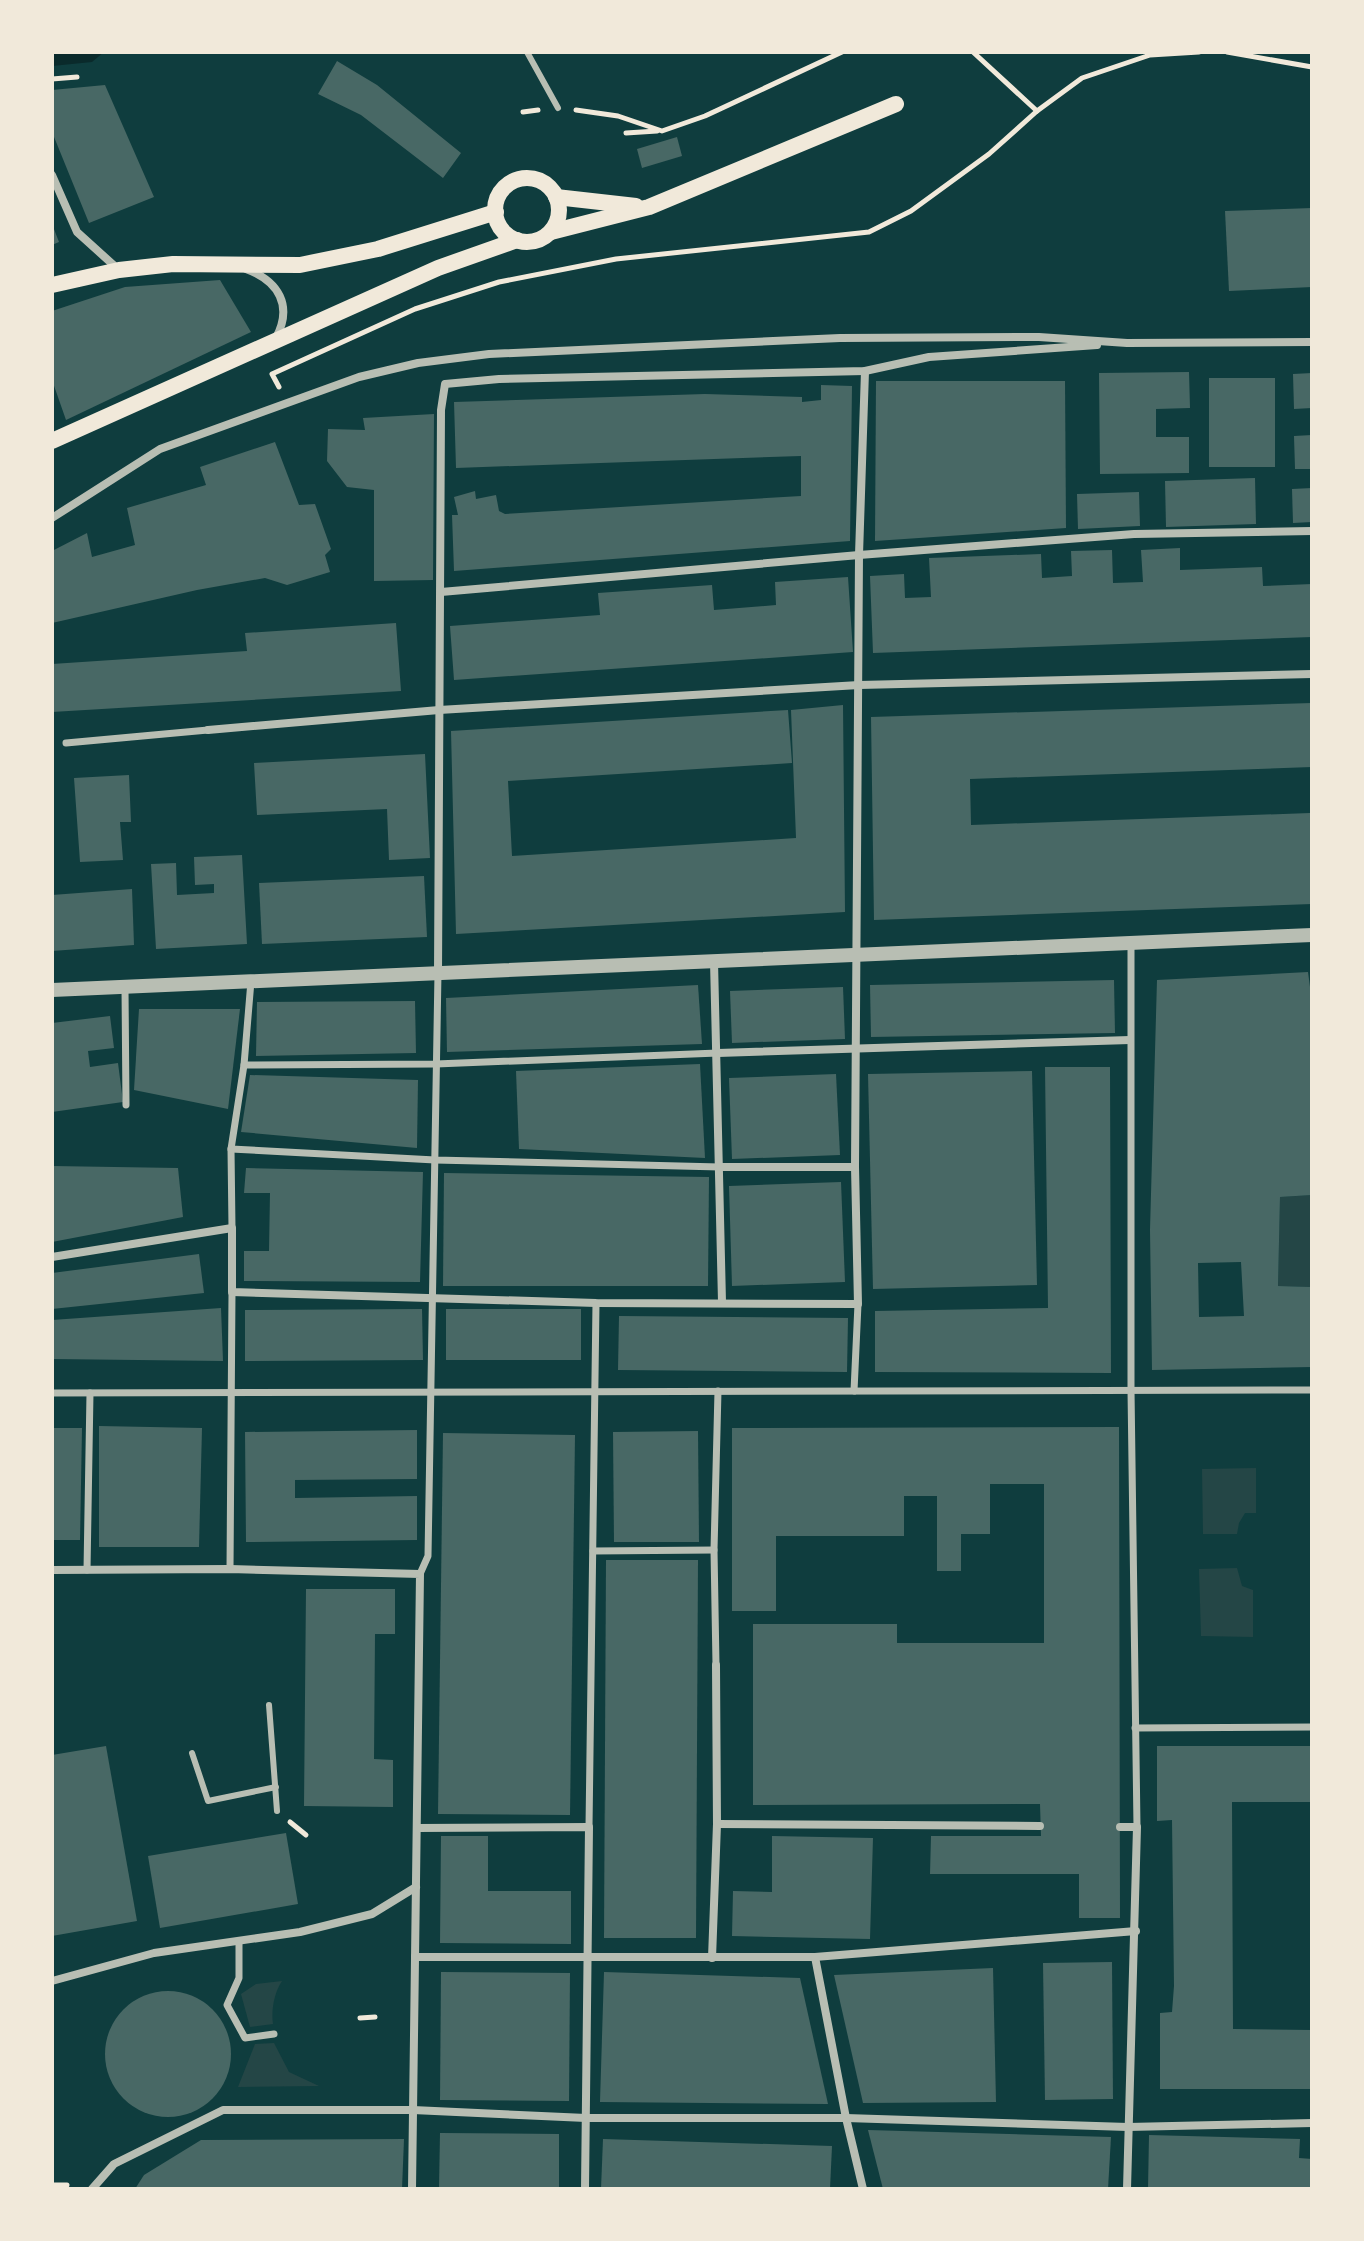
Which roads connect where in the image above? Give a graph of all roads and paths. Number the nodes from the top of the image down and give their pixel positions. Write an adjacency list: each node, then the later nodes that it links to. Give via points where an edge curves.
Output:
1 (527, 52): 10 (lane)
2 (842, 52): 13 (path)
3 (973, 52): 11 (path)
4 (1199, 52): 11 (path, via 1150,55 1082,78)
5 (1227, 52): 6 (path)
6 (1312, 67)
7 (77, 77): 8 (path)
8 (52, 79)
9 (896, 104): 17 (main road)
10 (558, 108): 12 (path); 13 (path, via 618,116)
11 (1037, 111): 28 (path, via 911,211 869,232 616,259 499,282 415,309)
12 (523, 112)
13 (662, 131): 14 (path)
14 (626, 133)
15 (52, 175): 22 (street, via 77,232)
16 (556, 197): 17 (main road); 18 (main road, via 538,180 521,179 505,186); 19 (main road, via 559,215)
17 (649, 207): 19 (main road)
18 (496, 212): 20 (main road, via 502,230); 21 (main road, via 378,249 300,265)
19 (551, 232): 20 (main road, via 535,241)
20 (517, 240): 24 (main road, via 438,268)
21 (234, 264): 22 (main road); 24 (street, via 270,281 283,300 284,323)
22 (119, 270): 23 (main road)
23 (52, 285)
24 (273, 342): 29 (main road)
25 (1312, 342): 26 (street)
26 (1127, 343): 27 (street, via 929,357); 30 (street, via 1039,337 840,338 489,354 418,363 359,377 160,449)
27 (865, 371): 32 (street); 33 (street, via 445,384)
28 (272, 374)
29 (52, 440)
30 (52, 518)
31 (1312, 531): 32 (street, via 1134,534)
32 (859, 555): 33 (street); 35 (street)
33 (441, 592): 36 (street)
34 (1312, 674): 35 (street)
35 (859, 685): 36 (street); 41 (street)
36 (439, 710): 37 (street); 43 (street)
37 (208, 730): 38 (street)
38 (66, 743)
39 (1312, 935): 40 (street)
40 (1131, 943): 41 (street); 47 (street)
41 (858, 955): 42 (street); 48 (street)
42 (714, 961): 43 (street); 49 (street)
43 (438, 973): 44 (street); 50 (street)
44 (251, 981): 45 (street); 51 (street)
45 (125, 987): 46 (street); 52 (street)
46 (52, 990)
47 (1130, 1040): 48 (street); 64 (street)
48 (856, 1049): 49 (street); 56 (street)
49 (718, 1053): 50 (street); 55 (street)
50 (436, 1064): 51 (street); 54 (street)
51 (244, 1065): 53 (street)
52 (126, 1105)
53 (231, 1149): 54 (street); 57 (street)
54 (435, 1160): 55 (street); 60 (street)
55 (720, 1167): 56 (street); 61 (street)
56 (855, 1167): 63 (street)
57 (232, 1228): 58 (street); 59 (street)
58 (52, 1257)
59 (232, 1292): 60 (street); 72 (street)
60 (433, 1298): 62 (street); 68 (street)
61 (722, 1302): 62 (street); 63 (street)
62 (596, 1303): 69 (street)
63 (858, 1304): 67 (street)
64 (1131, 1390): 65 (street); 67 (street); 82 (street)
65 (1312, 1390)
66 (718, 1391): 67 (street); 69 (street); 73 (street)
67 (854, 1391)
68 (431, 1392): 69 (street); 72 (street); 78 (street, via 428,1556)
69 (595, 1392): 74 (street)
70 (52, 1393): 71 (street)
71 (90, 1393): 72 (street); 77 (street)
72 (231, 1393): 75 (street)
73 (714, 1550): 74 (street); 79 (street)
74 (593, 1551): 88 (street)
75 (230, 1569): 77 (street); 78 (street)
76 (52, 1570): 77 (street)
77 (87, 1570)
78 (420, 1574): 91 (street)
79 (716, 1665): 86 (street)
80 (269, 1705): 84 (lane)
81 (1312, 1727): 82 (street)
82 (1135, 1728): 90 (street)
83 (192, 1753): 84 (lane, via 208,1801)
84 (276, 1787): 85 (lane)
85 (277, 1811)
86 (717, 1824): 87 (street); 98 (street)
87 (1040, 1826)
88 (589, 1827): 91 (street); 96 (street)
89 (1120, 1827): 90 (street)
90 (1137, 1827): 93 (street)
91 (417, 1828): 92 (street)
92 (416, 1887): 94 (street, via 372,1914); 95 (street)
93 (1136, 1931): 97 (street); 107 (street)
94 (239, 1941): 99 (street, via 154,1953); 102 (street, via 239,1978 227,2005 245,2038)
95 (415, 1957): 96 (street); 103 (street)
96 (588, 1957): 98 (street); 104 (street)
97 (815, 1957): 98 (street); 105 (street)
98 (712, 1958)
99 (52, 1981)
100 (375, 2017): 101 (path)
101 (360, 2018)
102 (274, 2034)
103 (413, 2110): 104 (street); 110 (street, via 223,2110 114,2164); 111 (street)
104 (586, 2118): 105 (street); 112 (street)
105 (846, 2118): 107 (street); 113 (street)
106 (1312, 2123): 107 (street)
107 (1128, 2127): 114 (street)
108 (52, 2185): 109 (path)
109 (67, 2185)
110 (92, 2189)
111 (412, 2189)
112 (585, 2189)
113 (863, 2189)
114 (1127, 2189)

